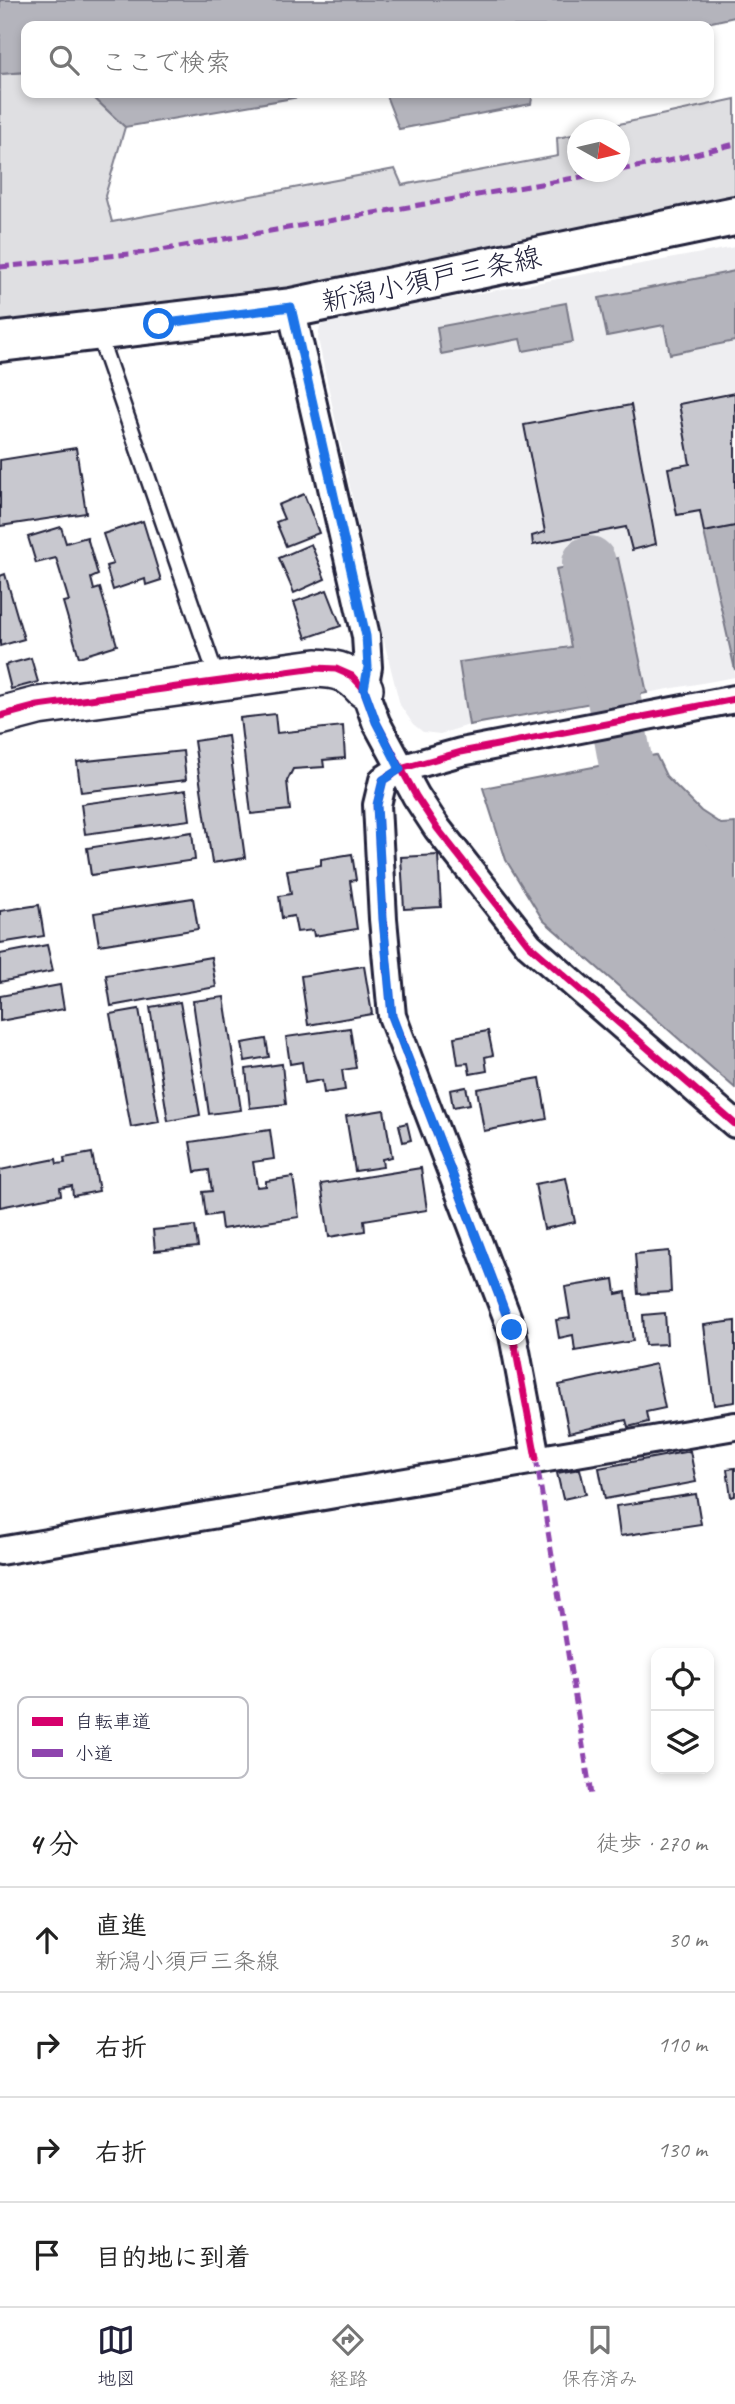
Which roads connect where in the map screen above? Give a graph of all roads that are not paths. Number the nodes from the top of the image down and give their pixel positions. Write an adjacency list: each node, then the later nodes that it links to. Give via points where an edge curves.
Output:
1 (735, 216): 2 (main road, 新潟小須戸三条線)
2 (291, 307): 3 (main road, 新潟小須戸三条線); 6 (street, via 366,636)
3 (97, 331): 4 (main road, 新潟小須戸三条線); 5 (lane)
4 (0, 342)
5 (218, 682): 6 (street, via 316,668 352,676); 8 (street, via 38,706)
6 (364, 689): 9 (street)
7 (731, 700): 9 (street, via 461,752)
8 (0, 716)
9 (400, 769): 10 (street, via 437,828 529,945); 12 (street, via 383,780 377,805 392,1016 512,1330)
10 (735, 1124)
11 (735, 1426): 12 (street)
12 (536, 1458): 13 (street)
13 (0, 1550)

